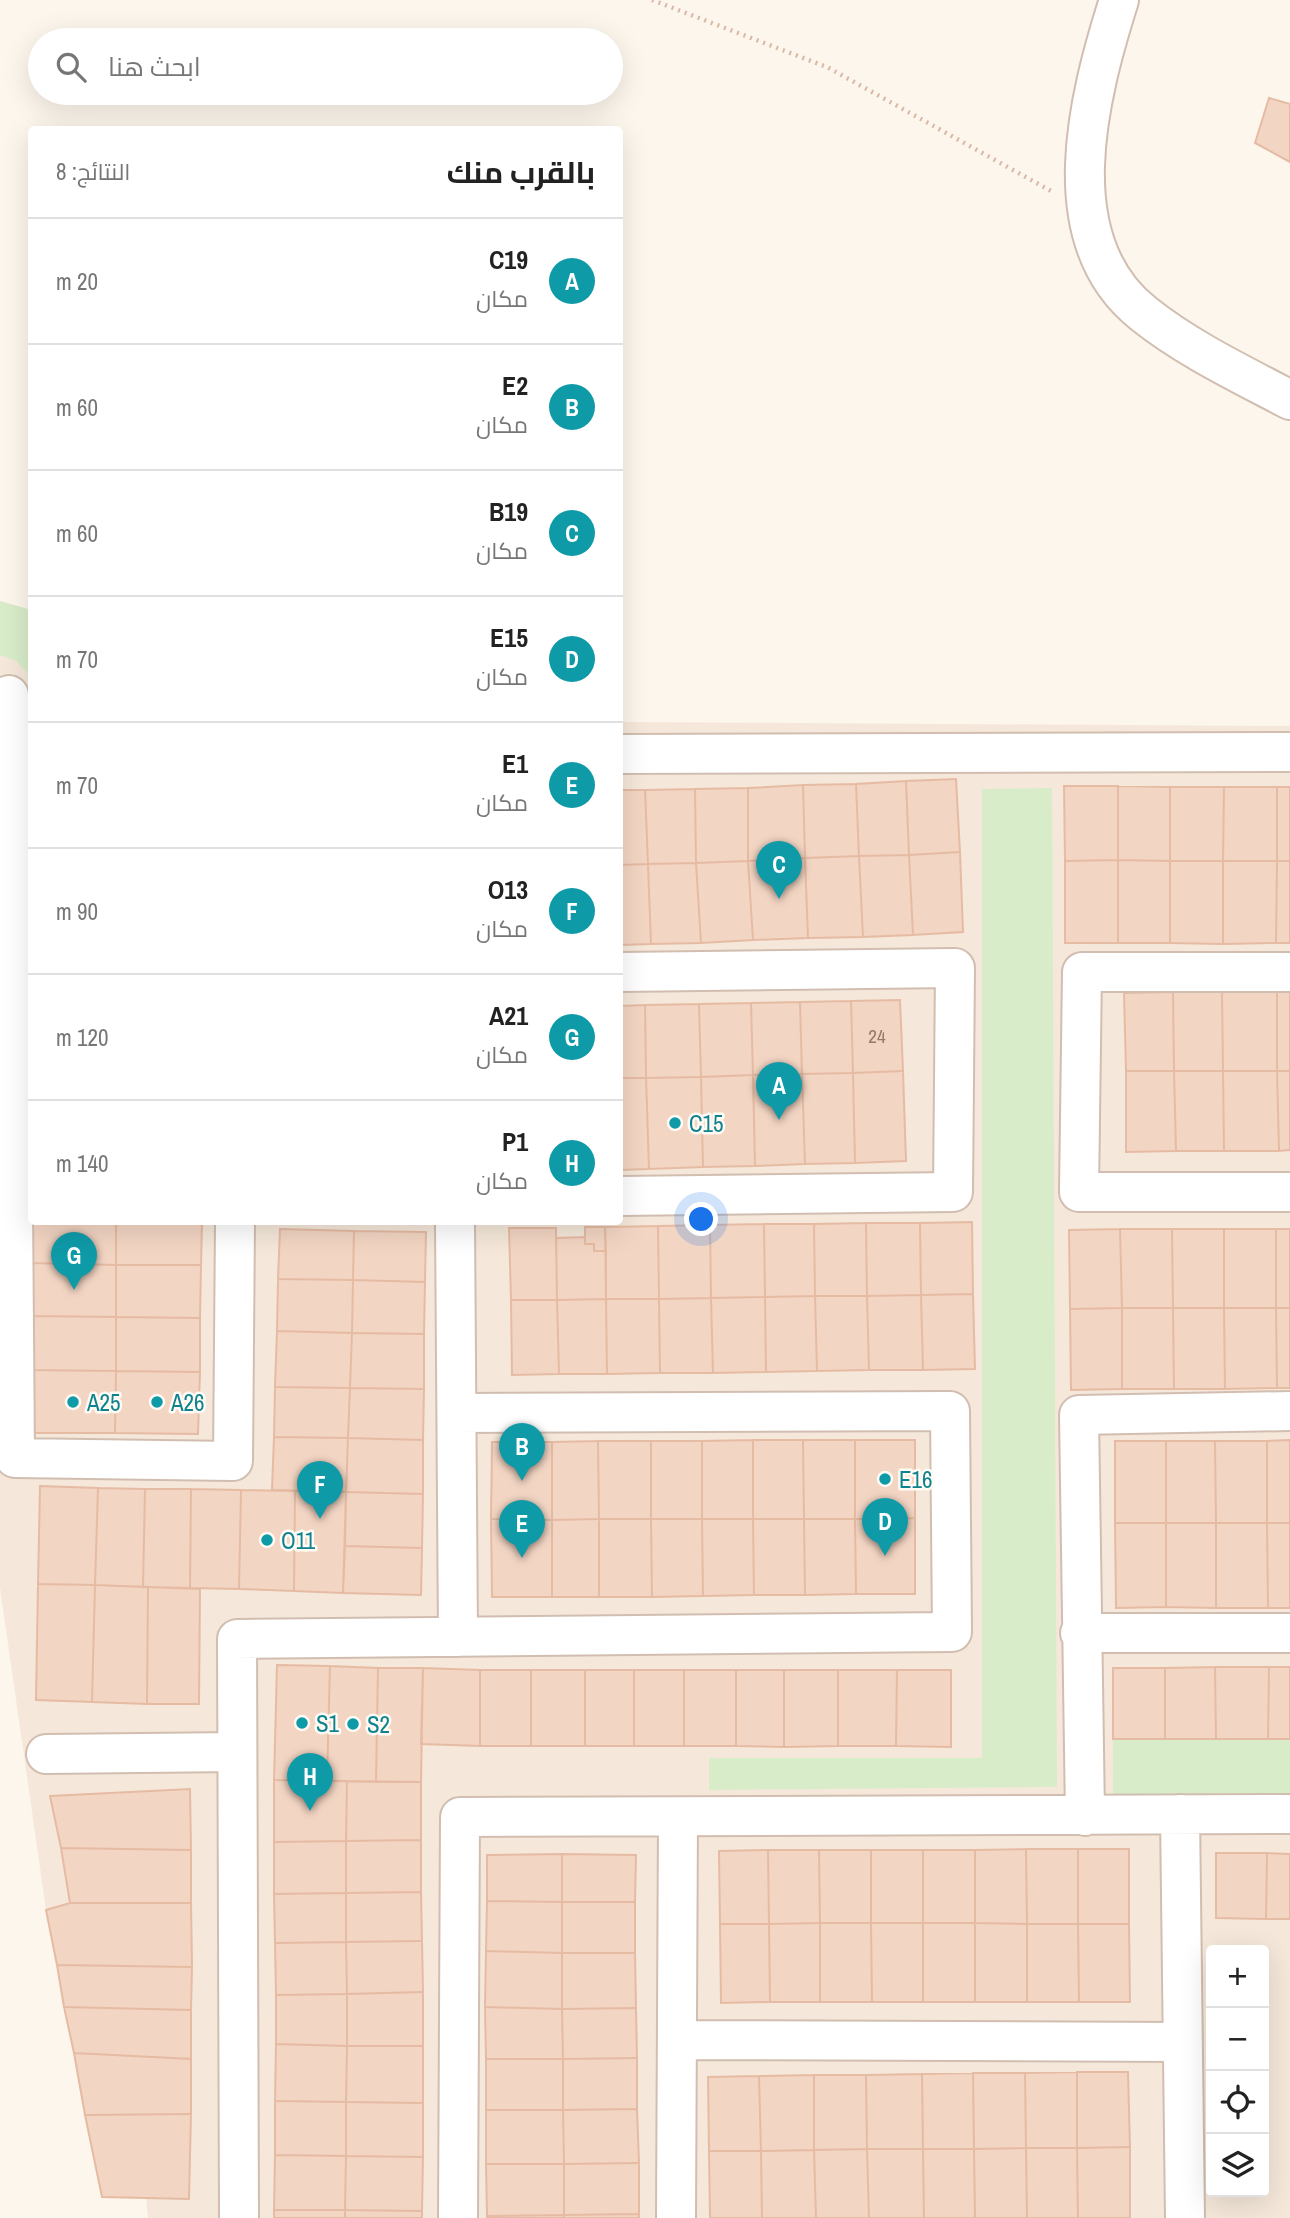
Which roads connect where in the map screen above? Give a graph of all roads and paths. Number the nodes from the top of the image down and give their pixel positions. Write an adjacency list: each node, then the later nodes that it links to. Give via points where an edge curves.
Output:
1 (653, 0): 3 (path, via 827,66)
2 (1119, 0): 3 (street, via 1086,127)
3 (1088, 212): 4 (street, via 1108,271 1143,313 1203,353)
4 (1290, 400)
5 (9, 695): 12 (street, via 15,1458 233,1461)
6 (1290, 752): 7 (street)
7 (623, 754)
8 (623, 972): 11 (street, via 955,968 953,1192)
9 (1290, 972): 10 (street, via 1082,972 1079,1192)
10 (1290, 1192)
11 (623, 1196)
12 (235, 1225)
13 (455, 1225): 15 (street)
14 (1290, 1411): 16 (street, via 1079,1415)
15 (457, 1413): 18 (street); 18 (street, via 950,1411 952,1632)
16 (1080, 1633): 17 (street); 23 (street)
17 (1290, 1633)
18 (458, 1637): 19 (street, via 237,1639)
19 (237, 1752): 20 (street); 27 (street)
20 (46, 1754)
21 (1180, 1814): 22 (street); 23 (street); 26 (street)
22 (1290, 1814)
23 (1085, 1816): 24 (street)
24 (678, 1817): 25 (street); 28 (street, via 460,1817)
25 (677, 2040): 26 (street); 29 (street)
26 (1182, 2042): 30 (street)
27 (239, 2218)
28 (458, 2218)
29 (676, 2218)
30 (1185, 2218)

